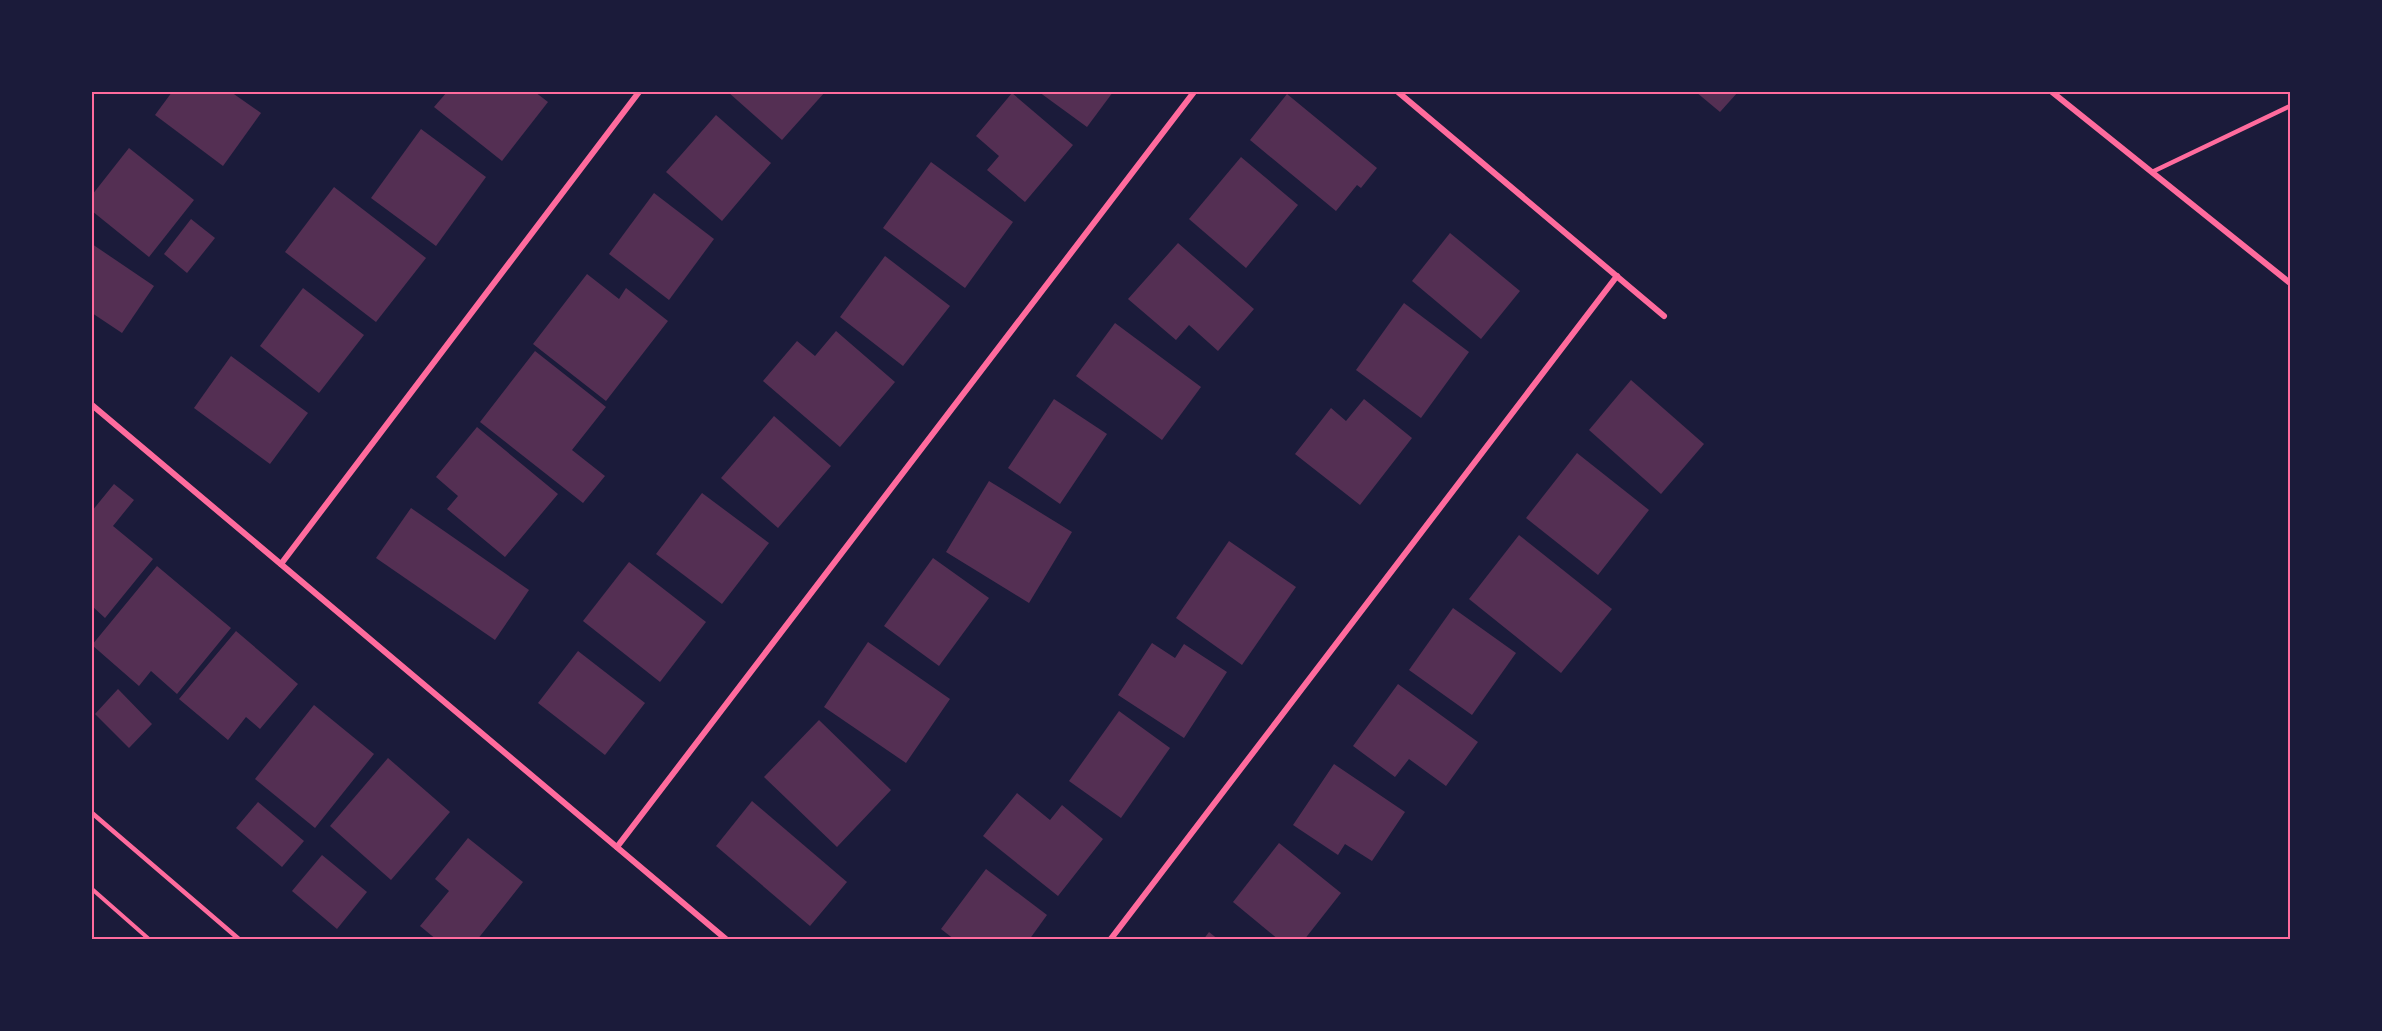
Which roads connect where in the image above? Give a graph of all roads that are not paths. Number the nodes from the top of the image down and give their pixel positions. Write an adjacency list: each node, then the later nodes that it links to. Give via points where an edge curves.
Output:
1 (639, 92): 11 (street)
2 (1194, 92): 13 (street)
3 (1398, 92): 7 (street)
4 (2052, 92): 6 (street)
5 (2290, 105): 6 (lane)
6 (2152, 172): 8 (street)
7 (1617, 276): 9 (street); 16 (street)
8 (2290, 283)
9 (1664, 316)
10 (92, 405): 11 (street)
11 (281, 564): 13 (street)
12 (92, 813): 14 (lane)
13 (617, 847): 15 (street)
14 (240, 939)
15 (728, 939)
16 (1110, 939)

